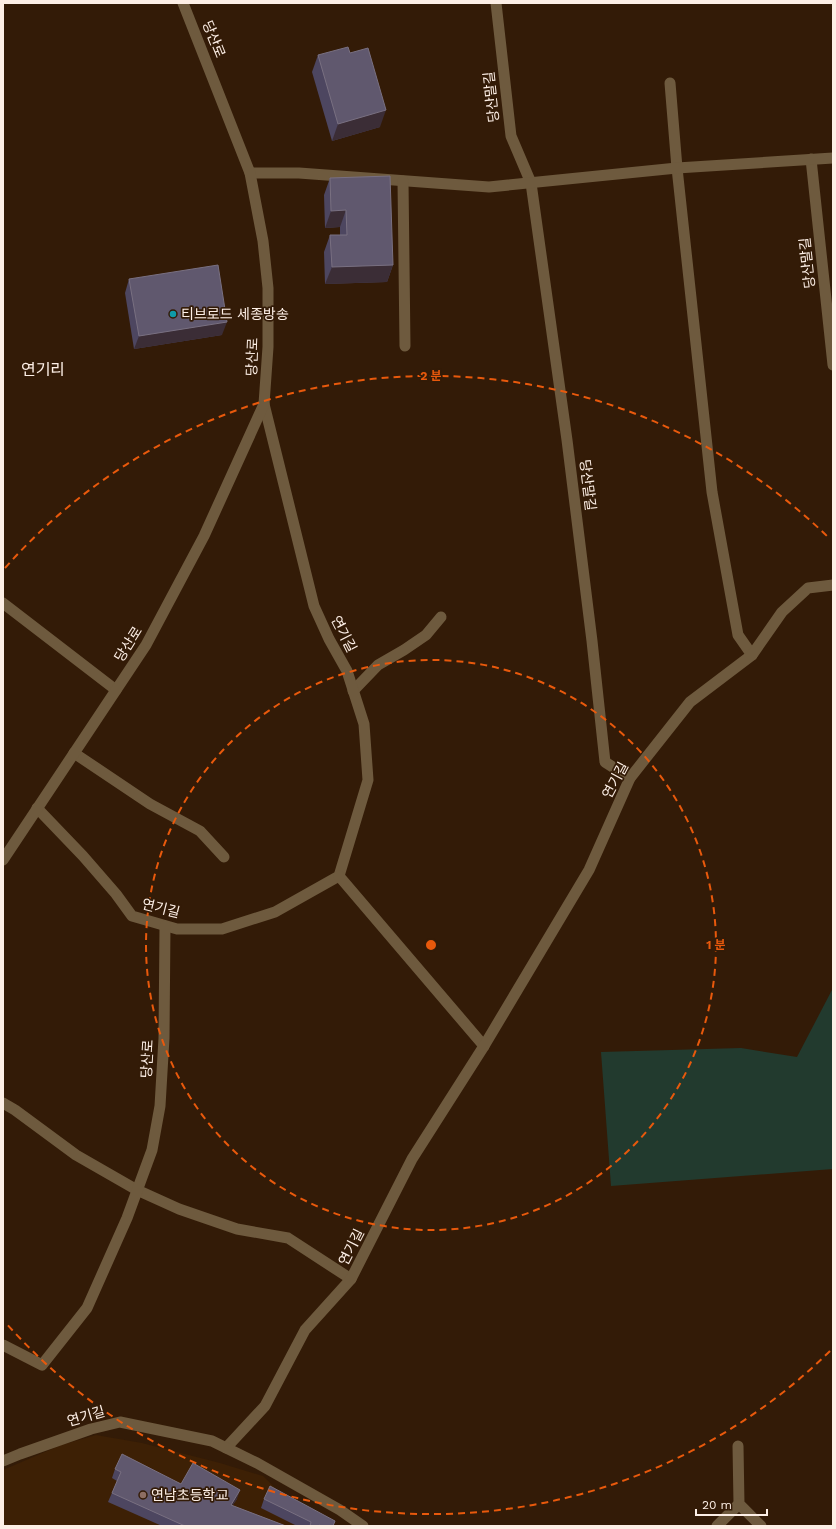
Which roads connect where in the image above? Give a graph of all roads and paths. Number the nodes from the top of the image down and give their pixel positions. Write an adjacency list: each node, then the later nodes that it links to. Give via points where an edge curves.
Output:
1 (183, 3): 7 (street, 당산로)
2 (496, 3): 9 (street, 당산말길, via 511,136)
3 (670, 83): 6 (street)
4 (833, 158): 5 (street)
5 (812, 159): 6 (street); 11 (street, 당산말길)
6 (678, 168): 9 (street); 16 (street, via 712,492 738,635)
7 (250, 173): 8 (street, via 299,173); 12 (street, 당산로, via 263,241 268,288 268,347)
8 (404, 181): 9 (street, via 489,187); 10 (street)
9 (531, 183): 20 (street, 당산말길, via 569,455 605,762)
10 (405, 346)
11 (833, 365)
12 (264, 404): 17 (street, 당산로, via 204,536 146,645); 18 (street, 연기길, via 314,606 328,639 347,671)
13 (833, 585): 16 (street, 연기길, via 808,588 782,612)
14 (3, 603): 17 (street)
15 (441, 618): 18 (street, via 426,635 378,664)
16 (752, 655): 20 (street, 연기길, via 690,702)
17 (116, 690): 19 (street, 당산로)
18 (354, 691): 24 (street, 연기길, via 364,724 368,780)
19 (74, 753): 21 (street, 당산로); 22 (street, via 150,804 200,831)
20 (630, 778): 26 (street, 연기길, via 589,870)
21 (37, 808): 23 (street, 당산로); 25 (street, 연기길, via 83,856 132,916)
22 (224, 857)
23 (3, 860)
24 (339, 876): 25 (street, 연기길, via 275,912 222,929 177,929); 26 (street)
25 (165, 926): 28 (street, 당산로, via 164,1038 160,1106 152,1150)
26 (484, 1046): 29 (street, 연기길, via 412,1159)
27 (3, 1103): 28 (street, via 76,1155)
28 (137, 1190): 29 (street, via 179,1209 237,1229 288,1238); 30 (street, 당산로, via 87,1308 42,1366)
29 (351, 1279): 32 (street, 연기길, via 305,1330 265,1406)
30 (3, 1345)
31 (738, 1446): 34 (street)
32 (226, 1448): 33 (street, 연기길, via 212,1441 120,1422 91,1429); 35 (street, 연기길, via 340,1510)
33 (3, 1462)
34 (738, 1504): 36 (street); 37 (street)
35 (363, 1526)
36 (717, 1526)
37 (761, 1526)

